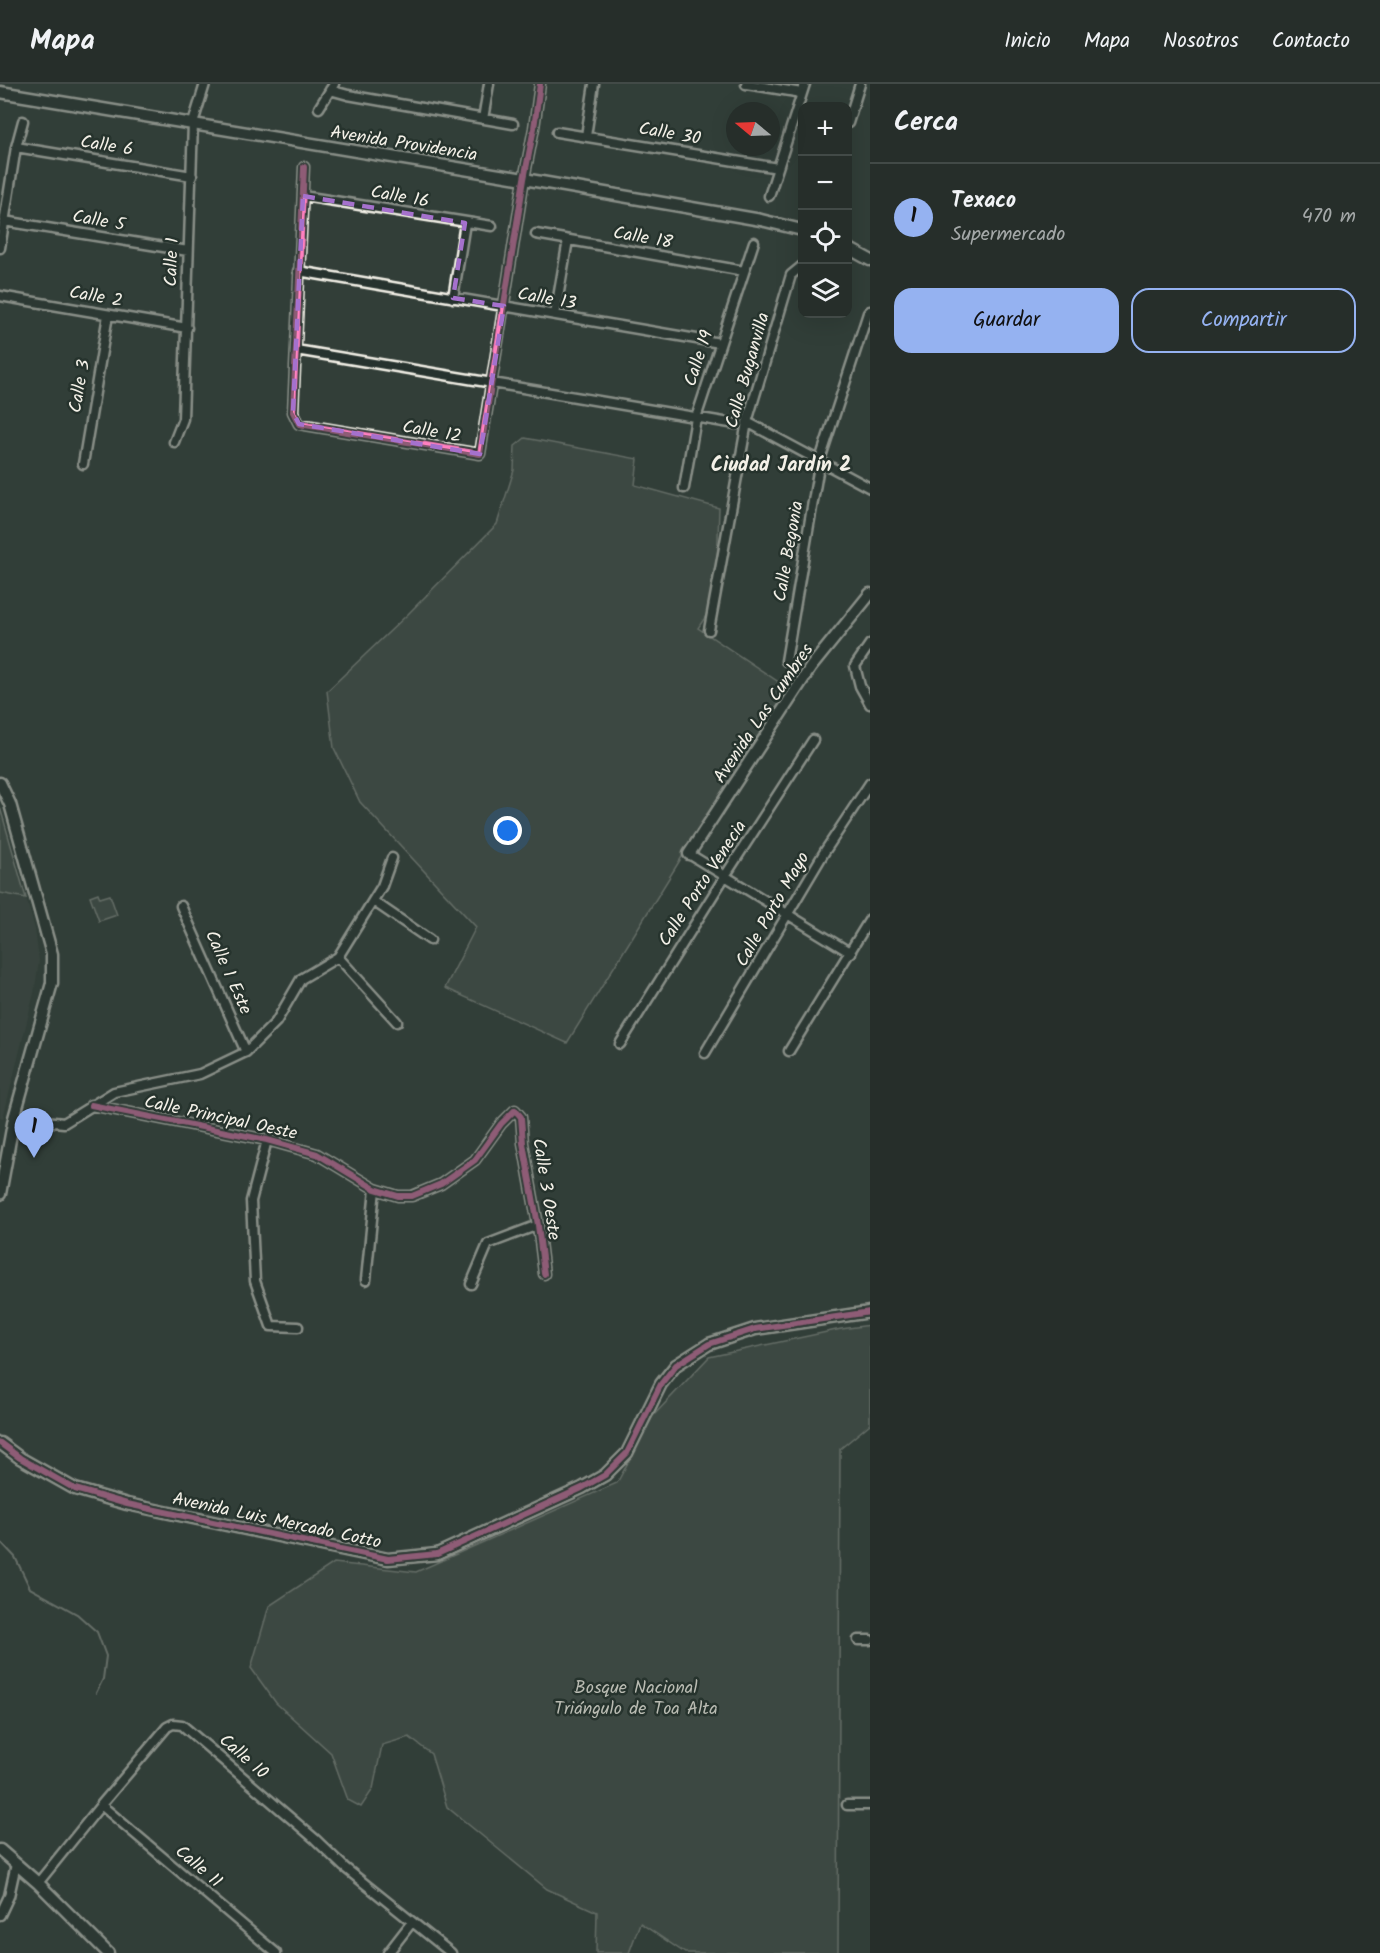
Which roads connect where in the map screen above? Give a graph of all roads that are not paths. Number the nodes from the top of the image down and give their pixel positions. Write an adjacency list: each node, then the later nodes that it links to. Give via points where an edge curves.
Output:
1 (205, 84): 15 (street, Calle 1)
2 (489, 84): 13 (street)
3 (540, 84): 23 (street, Calle 12)
4 (594, 84): 18 (street)
5 (746, 84): 10 (street)
6 (805, 84): 10 (street)
7 (860, 84): 12 (street)
8 (332, 87): 11 (street); 13 (street, via 348,95)
9 (0, 92): 15 (street, Avenida Providencia)
10 (802, 93): 21 (street)
11 (320, 108)
12 (852, 110)
13 (483, 119): 16 (street)
14 (22, 121): 19 (street)
15 (193, 123): 22 (street, Calle 1); 23 (street, Avenida Providencia)
16 (513, 124)
17 (557, 132): 18 (street, Calle 30)
18 (586, 136): 21 (street, Calle 30)
19 (16, 147): 22 (street, Calle 6); 26 (street)
20 (303, 167): 24 (street, Calle 12)
21 (778, 168): 25 (street)
22 (192, 176): 35 (street, Calle 1)
23 (524, 179): 29 (street, Avenida Providencia); 42 (street, Calle 12)
24 (303, 196): 27 (street, Calle 16); 38 (street, Calle 12)
25 (769, 196)
26 (4, 221): 33 (street); 35 (street, Calle 5)
27 (465, 223): 28 (street, Calle 16); 41 (street)
28 (492, 226)
29 (798, 229)
30 (536, 234): 31 (street, Calle 18)
31 (568, 240): 39 (street, Calle 18); 45 (street)
32 (754, 242): 39 (street, Calle 19)
33 (0, 248)
34 (852, 250): 36 (street)
35 (188, 251): 46 (street, Calle 1)
36 (870, 260)
37 (798, 269): 51 (street, Calle Buganvilla, via 791,275)
38 (298, 271): 41 (street, Calle 13); 48 (street, Calle 12)
39 (744, 271): 47 (street, Calle 19)
40 (0, 296): 44 (street, Calle 2)
41 (453, 298): 42 (street, Calle 13)
42 (504, 306): 45 (street, Calle 13); 49 (street, Calle 12)
43 (870, 311): 54 (street, Calle Begonia)
44 (108, 315): 46 (street, Calle 2); 55 (street, Calle 3)
45 (555, 315): 47 (street, Calle 13)
46 (187, 328): 53 (street, Calle 1, via 183,419)
47 (720, 343): 50 (street, Calle 19)
48 (296, 350): 49 (street); 49 (street, Calle 12, via 293,412 299,424 480,454)
49 (491, 383): 50 (street)
50 (696, 418): 52 (street); 56 (street, Calle 19)
51 (747, 422): 54 (street); 59 (street, Calle Buganvilla)
52 (736, 424)
53 (174, 442)
54 (820, 460): 57 (street); 61 (street, Calle Begonia)
55 (83, 464)
56 (684, 488)
57 (870, 488)
58 (870, 594): 66 (street, Avenida Las Cumbres, via 811,667)
59 (709, 630)
60 (870, 644): 62 (street, via 855,666)
61 (786, 661)
62 (870, 704)
63 (813, 740): 68 (street, Calle Porto Venecia)
64 (0, 783): 83 (street, via 10,804 52,954 52,983)
65 (870, 783): 71 (street, Calle Porto Mayo)
66 (689, 854): 68 (street)
67 (392, 858): 69 (street)
68 (725, 876): 71 (street); 77 (street, Calle Porto Venecia)
69 (373, 901): 73 (street); 75 (street)
70 (181, 906): 79 (street, Calle 1 Este)
71 (788, 914): 74 (street); 80 (street, Calle Porto Mayo)
72 (870, 919): 74 (street)
73 (430, 940)
74 (851, 953): 78 (street)
75 (338, 957): 76 (street); 79 (street, via 301,979 276,1022)
76 (397, 1022)
77 (620, 1044)
78 (789, 1051)
79 (246, 1052): 81 (street, via 200,1074 114,1092)
80 (705, 1053)
81 (91, 1105): 83 (street, via 64,1123); 84 (street, Calle Principal Oeste)
82 (515, 1110): 85 (street, Calle Principal Oeste, via 475,1160 441,1184 412,1196); 87 (street, Calle 3 Oeste, via 521,1117)
83 (14, 1118): 86 (street)
84 (267, 1140): 85 (street, Calle Principal Oeste, via 317,1154); 92 (street, via 251,1201 255,1281 271,1326)
85 (375, 1189): 89 (street)
86 (0, 1194)
87 (538, 1225): 88 (street, Calle 3 Oeste); 90 (street, via 488,1244)
88 (544, 1274)
89 (366, 1280)
90 (471, 1284)
91 (870, 1312): 93 (street, Avenida Luis Mercado Cotto, via 755,1329 709,1344 676,1365 661,1384 627,1454 605,1474 437,1554 388,1559 127,1504 75,1489)
92 (298, 1328)
93 (0, 1443)
94 (858, 1640): 95 (street)
95 (870, 1640)
96 (101, 1805): 101 (street, Calle 10); 103 (street, Calle 10, via 167,1727 182,1725); 105 (street, Calle 11)
97 (847, 1805): 98 (street)
98 (870, 1805)
99 (0, 1850): 100 (street)
100 (16, 1864): 101 (street); 102 (street)
101 (38, 1883): 104 (street)
102 (0, 1915)
103 (412, 1922): 106 (street); 107 (street, Calle 10)
104 (108, 1953)
105 (276, 1953)
106 (388, 1953)
107 (451, 1953)

